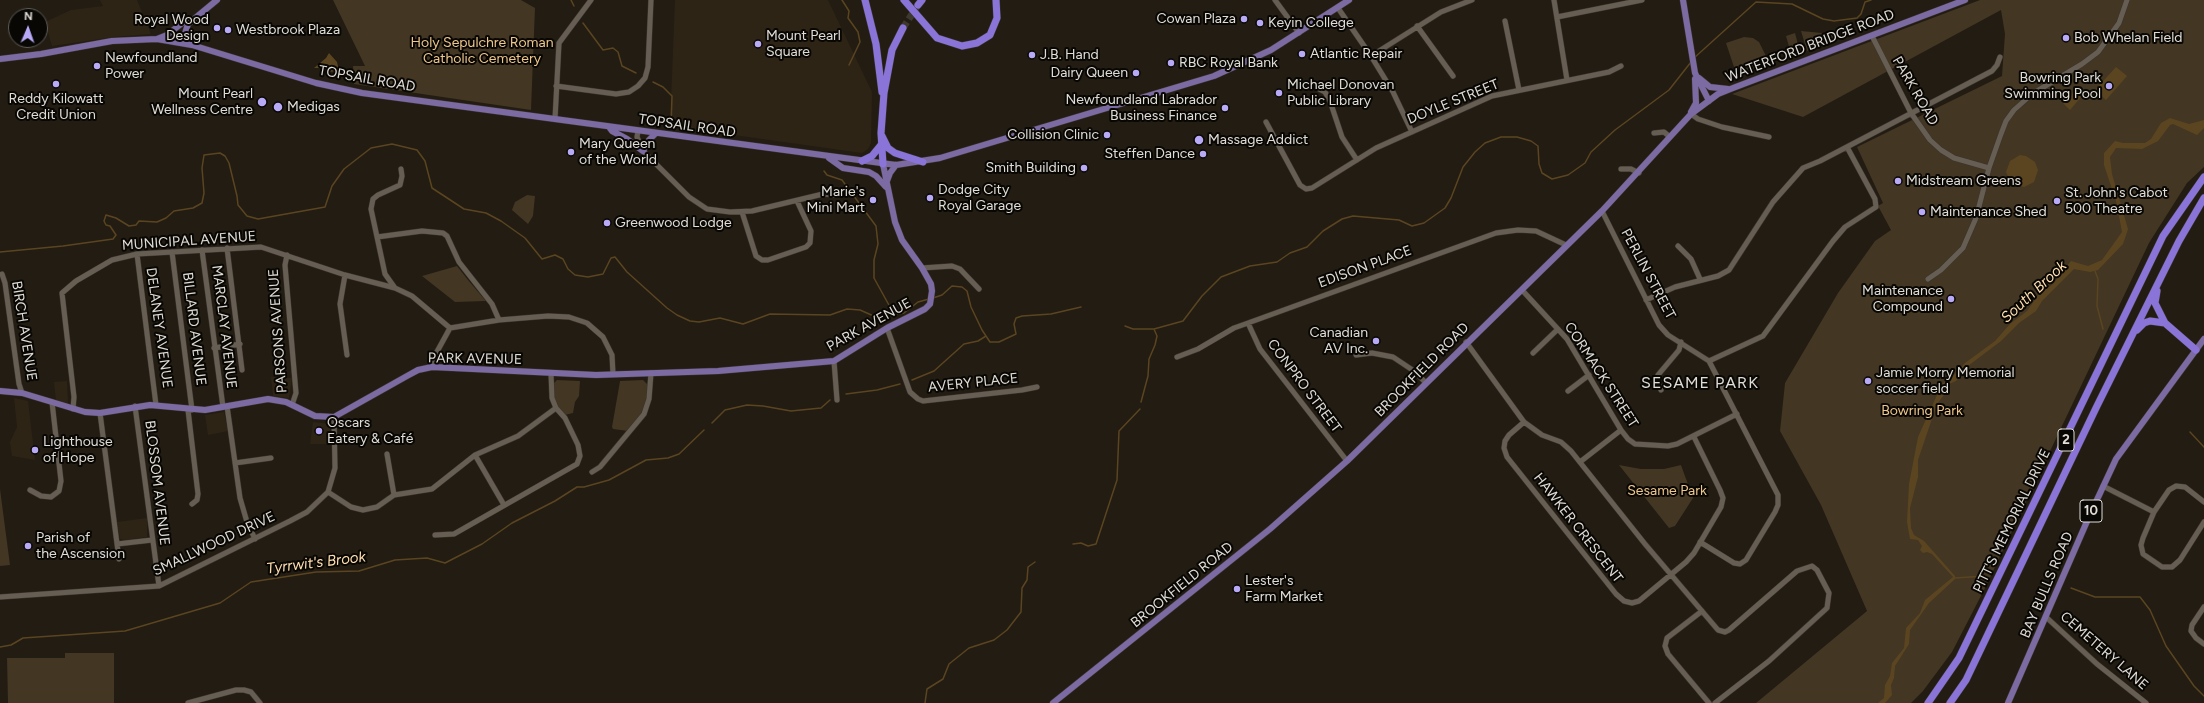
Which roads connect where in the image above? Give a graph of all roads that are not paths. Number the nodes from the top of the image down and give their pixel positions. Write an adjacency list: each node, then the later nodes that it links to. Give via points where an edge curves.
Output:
1 (217, 0): 17 (main road)
2 (591, 0): 32 (street, via 560,40)
3 (651, 0): 32 (street, via 648,67 645,78 638,86 629,92 619,94)
4 (865, 0): 37 (highway, via 876,44)
5 (904, 0): 6 (highway, via 937,38 962,46 970,46 990,35 997,18)
6 (996, 0)
7 (1275, 0): 21 (street)
8 (1349, 0): 15 (main road, TOPSAIL ROAD)
9 (1472, 0): 19 (street, via 1441,12)
10 (1554, 0): 16 (street)
11 (1642, 0): 16 (street)
12 (1684, 0): 29 (main road)
13 (1965, 0): 22 (main road, WATERFORD BRIDGE ROAD)
14 (2127, 0): 59 (street, via 2119,23 2098,52 2032,94 2014,110 2006,121)
15 (1338, 8): 21 (main road, TOPSAIL ROAD); 25 (street)
16 (1557, 18): 31 (street)
17 (191, 20): 23 (main road, via 186,20 167,35); 24 (main road, via 185,29)
18 (1505, 21): 35 (street)
19 (1417, 26): 25 (street); 30 (street)
20 (903, 28): 37 (highway, via 892,50)
21 (1299, 33): 56 (main road, TOPSAIL ROAD, via 1271,50 1214,76)
22 (1872, 36): 33 (main road, WATERFORD BRIDGE ROAD); 38 (street, PARK ROAD)
23 (157, 39): 24 (main road, TOPSAIL ROAD); 27 (main road, TOPSAIL ROAD, via 112,41)
24 (182, 43): 40 (main road, TOPSAIL ROAD, via 343,89)
25 (1371, 56): 44 (street, via 1393,92)
26 (2000, 57): 38 (street, via 1992,71)
27 (0, 59)
28 (1621, 66): 31 (street, DOYLE STREET, via 1609,72)
29 (1695, 73): 33 (main road, via 1710,87); 36 (main road); 39 (main road, via 1696,103)
30 (1453, 76)
31 (1567, 80): 35 (street, DOYLE STREET)
32 (556, 86): 40 (street)
33 (1733, 88): 36 (main road, WATERFORD BRIDGE ROAD)
34 (1319, 89): 54 (street, via 1325,92 1330,101 1342,137)
35 (1519, 90): 44 (street, DOYLE STREET, via 1492,96)
36 (1709, 101): 39 (main road, BROOKFIELD ROAD)
37 (883, 104): 46 (highway)
38 (1911, 113): 51 (street); 59 (street, PARK ROAD, via 1930,140 1941,150 1962,161)
39 (1690, 115): 48 (main road, BROOKFIELD ROAD); 49 (street, via 1722,127)
40 (555, 120): 42 (main road, TOPSAIL ROAD)
41 (1266, 122): 54 (street, DOYLE STREET, via 1300,185 1306,189 1319,185)
42 (609, 127): 43 (main road, TOPSAIL ROAD); 52 (main road)
43 (638, 131): 45 (main road, TOPSAIL ROAD); 52 (street, via 637,137)
44 (1412, 132): 54 (street, DOYLE STREET, via 1376,148)
45 (656, 133): 52 (main road); 53 (main road, TOPSAIL ROAD)
46 (881, 133): 50 (highway); 56 (highway, via 888,148 895,153)
47 (1654, 133): 48 (street, via 1664,132)
48 (1670, 137): 62 (main road, BROOKFIELD ROAD)
49 (1768, 137)
50 (881, 145): 55 (highway, via 872,156); 57 (highway)
51 (1847, 147): 82 (street, via 1803,168 1773,202 1729,270 1718,276); 105 (street, via 1877,205 1845,227 1762,336)
52 (643, 151): 69 (street, via 698,204 718,211)
53 (826, 156): 55 (main road, TOPSAIL ROAD); 64 (main road, via 843,168 869,172)
54 (1358, 160)
55 (862, 161): 57 (main road, TOPSAIL ROAD)
56 (923, 162): 58 (main road, TOPSAIL ROAD)
57 (883, 164): 58 (main road, TOPSAIL ROAD); 64 (main road)
58 (896, 165): 64 (main road, via 888,178)
59 (1989, 168): 83 (street, via 1976,218 1963,248)
60 (401, 169): 70 (street, via 400,185 378,195 371,204)
61 (1621, 169): 62 (street)
62 (1639, 172): 68 (main road, BROOKFIELD ROAD)
63 (2204, 176): 170 (highway, PITT'S MEMORIAL DRIVE / 2, via 2163,236 1959,658)
64 (887, 188): 78 (main road, via 902,240)
65 (834, 195): 67 (street, via 823,194)
66 (2204, 198): 81 (highway, PITT'S MEMORIAL DRIVE / 2, via 2185,228)
67 (797, 201): 69 (street); 69 (street, via 811,231 810,243 806,247 768,260 756,256)
68 (1602, 211): 71 (main road, BROOKFIELD ROAD); 87 (street, PERLIN STREET)
69 (742, 212)
70 (377, 237): 84 (street, via 385,274); 88 (street, via 422,231 443,233 447,236 459,262 492,304)
71 (1566, 245): 86 (main road, BROOKFIELD ROAD); 89 (street, EDISON PLACE, via 1536,231 1496,233)
72 (1678, 246): 82 (street, via 1691,259)
73 (227, 248): 74 (street, MUNICIPAL AVENUE); 77 (street, MUNICIPAL AVENUE, via 261,247); 97 (street)
74 (202, 250): 75 (street, MUNICIPAL AVENUE); 98 (street, MARCLAY AVENUE)
75 (172, 252): 76 (street, MUNICIPAL AVENUE); 127 (street, BILLARD AVENUE)
76 (137, 254): 120 (street, DELANEY AVENUE); 126 (street, MUNICIPAL AVENUE, via 101,265 76,280 62,293)
77 (287, 255): 80 (street, MUNICIPAL AVENUE); 121 (street, PARSONS AVENUE, via 285,265 296,394)
78 (922, 268): 85 (street, via 952,266 960,269 971,283); 92 (main road, PARK AVENUE, via 932,291 930,304)
79 (2, 274): 117 (street, BIRCH AVENUE)
80 (345, 275): 84 (street, MUNICIPAL AVENUE); 101 (street, via 340,301)
81 (2161, 277): 90 (highway, via 2155,303); 125 (highway, PITT'S MEMORIAL DRIVE / 2)
82 (1700, 279): 87 (street)
83 (1928, 279)
84 (394, 288): 91 (street, MUNICIPAL AVENUE, via 412,296)
85 (980, 289)
86 (1522, 290): 93 (street, CORMACK STREET); 95 (main road, BROOKFIELD ROAD)
87 (1646, 300): 96 (street, PERLIN STREET, via 1659,325 1668,335)
88 (499, 320): 91 (street); 110 (street, via 558,316 579,319 596,329 603,337 612,355)
89 (1248, 323): 103 (street, EDISON PLACE); 137 (street, CONPRO STREET, via 1260,349)
90 (2165, 323): 99 (highway); 125 (highway, via 2150,321 2140,327)
91 (450, 328): 106 (street, via 433,359)
92 (887, 328): 104 (main road, PARK AVENUE); 113 (street, AVERY PLACE, via 910,392 918,400)
93 (1558, 329): 100 (street); 111 (street, CORMACK STREET)
94 (2204, 339): 99 (main road, BAY BULLS ROAD / 10)
95 (1466, 342): 112 (main road, BROOKFIELD ROAD); 131 (street)
96 (1681, 342): 105 (street, PERLIN STREET); 114 (street, via 1679,350 1658,375)
97 (240, 344): 98 (street); 107 (street)
98 (214, 348): 123 (street, MARCLAY AVENUE)
99 (2196, 350): 141 (main road, BAY BULLS ROAD / 10, via 2126,443)
100 (1532, 353)
101 (347, 355)
102 (1356, 355): 112 (street, via 1372,353 1393,357)
103 (1177, 357)
104 (834, 360): 108 (main road, PARK AVENUE, via 718,371); 118 (street)
105 (1709, 361): 129 (street, PERLIN STREET)
106 (432, 367): 109 (main road, PARK AVENUE); 130 (main road, PARK AVENUE, via 418,370)
107 (242, 370)
108 (651, 373): 110 (main road, PARK AVENUE); 140 (street, via 649,398 644,414 600,467)
109 (551, 374): 110 (main road, PARK AVENUE); 124 (street, via 552,398)
110 (613, 374)
111 (1589, 375): 116 (street); 132 (street, CORMACK STREET)
112 (1426, 383): 137 (main road, BROOKFIELD ROAD)
113 (1037, 387)
114 (1661, 390)
115 (0, 391): 117 (main road)
116 (1568, 391)
117 (22, 393): 119 (main road)
118 (837, 400)
119 (52, 402): 126 (main road); 142 (street, via 59,491 51,497)
120 (156, 405): 122 (main road); 127 (main road)
121 (292, 405): 123 (main road, via 268,399); 130 (main road, via 315,416)
122 (135, 406): 128 (main road); 152 (street, BLOSSOM AVENUE)
123 (225, 407): 127 (main road); 139 (street, MARCLAY AVENUE)
124 (556, 408): 135 (street, via 518,436); 147 (street, via 578,445 578,462)
125 (2096, 408): 171 (highway, PITT'S MEMORIAL DRIVE / 2, via 1986,641 1966,680)
126 (74, 409): 128 (main road)
127 (190, 410): 146 (street, BILLARD AVENUE, via 198,494 197,500)
128 (100, 413): 154 (street)
129 (1737, 414): 133 (street, CORMACK STREET); 153 (street, PERLIN STREET, via 1778,496 1778,505 1746,560 1740,564 1734,563)
130 (334, 417): 143 (street, via 335,468)
131 (1524, 422): 138 (street, via 1542,435 1561,442); 156 (street, HAWKER CRESCENT, via 1508,435 1505,441 1507,457 1616,594 1624,601 1638,601)
132 (1621, 430): 133 (street, CORMACK STREET, via 1635,444 1646,446 1668,446); 138 (street)
133 (1694, 437): 153 (street, via 1723,498)
134 (388, 454): 144 (street)
135 (475, 455): 144 (street, via 432,489); 147 (street)
136 (271, 458): 139 (street)
137 (1347, 460): 167 (main road, BROOKFIELD ROAD, via 1270,528)
138 (1580, 462): 156 (street)
139 (235, 463): 151 (street, MARCLAY AVENUE, via 245,516)
140 (592, 472)
141 (2103, 486): 148 (street); 161 (main road, BAY BULLS ROAD / 10)
142 (30, 490)
143 (328, 492): 144 (street, via 352,507 363,510 377,507); 151 (street, SMALLWOOD DRIVE, via 307,512)
144 (394, 495)
145 (2204, 502): 148 (street, via 2188,488 2176,486 2167,492)
146 (192, 504)
147 (504, 505): 150 (street, via 454,534)
148 (2154, 512): 149 (street, via 2141,548 2147,558 2165,568 2172,567 2180,560)
149 (2204, 522)
150 (435, 535)
151 (255, 539): 157 (street, SMALLWOOD DRIVE)
152 (152, 540): 154 (street); 157 (street, BLOSSOM AVENUE)
153 (1700, 542): 156 (street, via 1686,562)
154 (117, 544): 155 (street)
155 (119, 559)
156 (1671, 574): 160 (street)
157 (159, 586): 158 (street, SMALLWOOD DRIVE)
158 (0, 597)
159 (2204, 607): 162 (street, via 2191,631)
160 (1702, 611): 168 (street, via 1667,638 1665,646 1668,654); 169 (street, via 1718,630 1725,632 1797,571 1812,566 1817,570 1829,596 1829,604 1825,611 1768,661)
161 (2046, 618): 164 (main road, BAY BULLS ROAD / 10); 172 (street, CEMETERY LANE, via 2097,664)
162 (2204, 644)
163 (196, 702): 165 (street); 166 (street, via 244,690 251,692)
164 (2008, 702)
165 (188, 703)
166 (260, 703)
167 (1053, 703)
168 (1709, 703)
169 (1714, 703)
170 (1928, 703)
171 (1950, 703)
172 (2146, 703)

